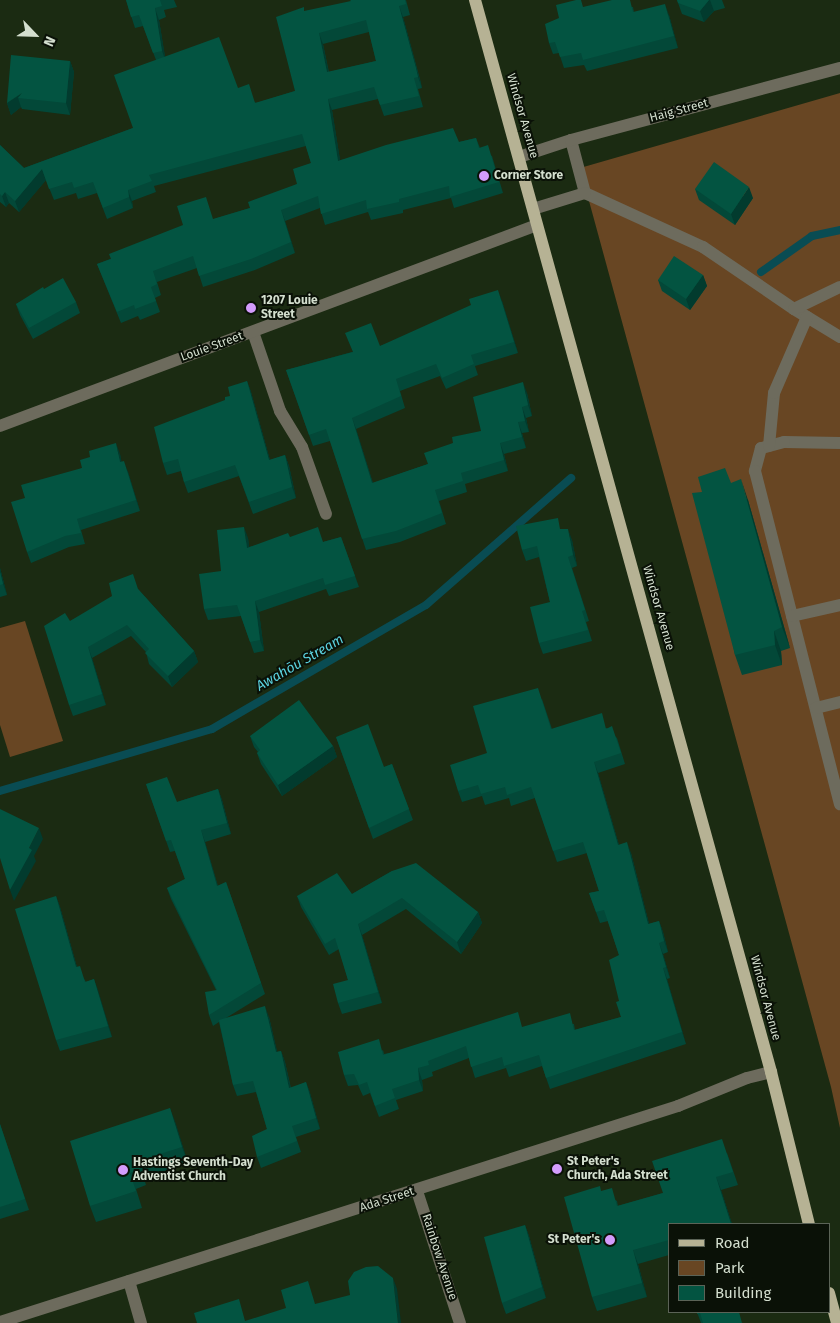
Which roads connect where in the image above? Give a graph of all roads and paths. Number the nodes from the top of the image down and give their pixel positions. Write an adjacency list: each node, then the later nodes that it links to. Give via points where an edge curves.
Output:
1 (475, 0): 4 (main road, Windsor Avenue)
2 (840, 68): 3 (street, Haig Street)
3 (571, 140): 4 (street, Haig Street); 5 (street)
4 (519, 157): 6 (main road, Windsor Avenue)
5 (585, 193): 6 (street); 9 (street, via 703,247)
6 (532, 209): 7 (main road, Windsor Avenue)
7 (537, 225): 11 (street, Louie Street); 23 (main road, Windsor Avenue)
8 (840, 287): 9 (street)
9 (794, 309): 10 (street)
10 (807, 317): 12 (street); 15 (street, via 774,393)
11 (253, 332): 13 (street, Louie Street); 16 (street, via 280,411 302,447)
12 (840, 337)
13 (0, 426)
14 (840, 443): 15 (street, via 784,442)
15 (769, 446): 18 (street, via 761,448 754,471)
16 (326, 514)
17 (840, 605): 18 (street)
18 (792, 616): 20 (street)
19 (840, 702): 20 (street)
20 (816, 708): 21 (street)
21 (838, 787): 22 (street)
22 (840, 804)
23 (771, 1072): 24 (street, Ada Street, via 747,1078 678,1106); 25 (main road, Windsor Avenue)
24 (418, 1191): 26 (street, Ada Street); 30 (street, Rainbow Avenue)
25 (809, 1223)
26 (129, 1281): 28 (street, Ada Street); 29 (street)
27 (830, 1297): 31 (main road)
28 (0, 1322)
29 (141, 1323)
30 (460, 1323)
31 (837, 1323)

